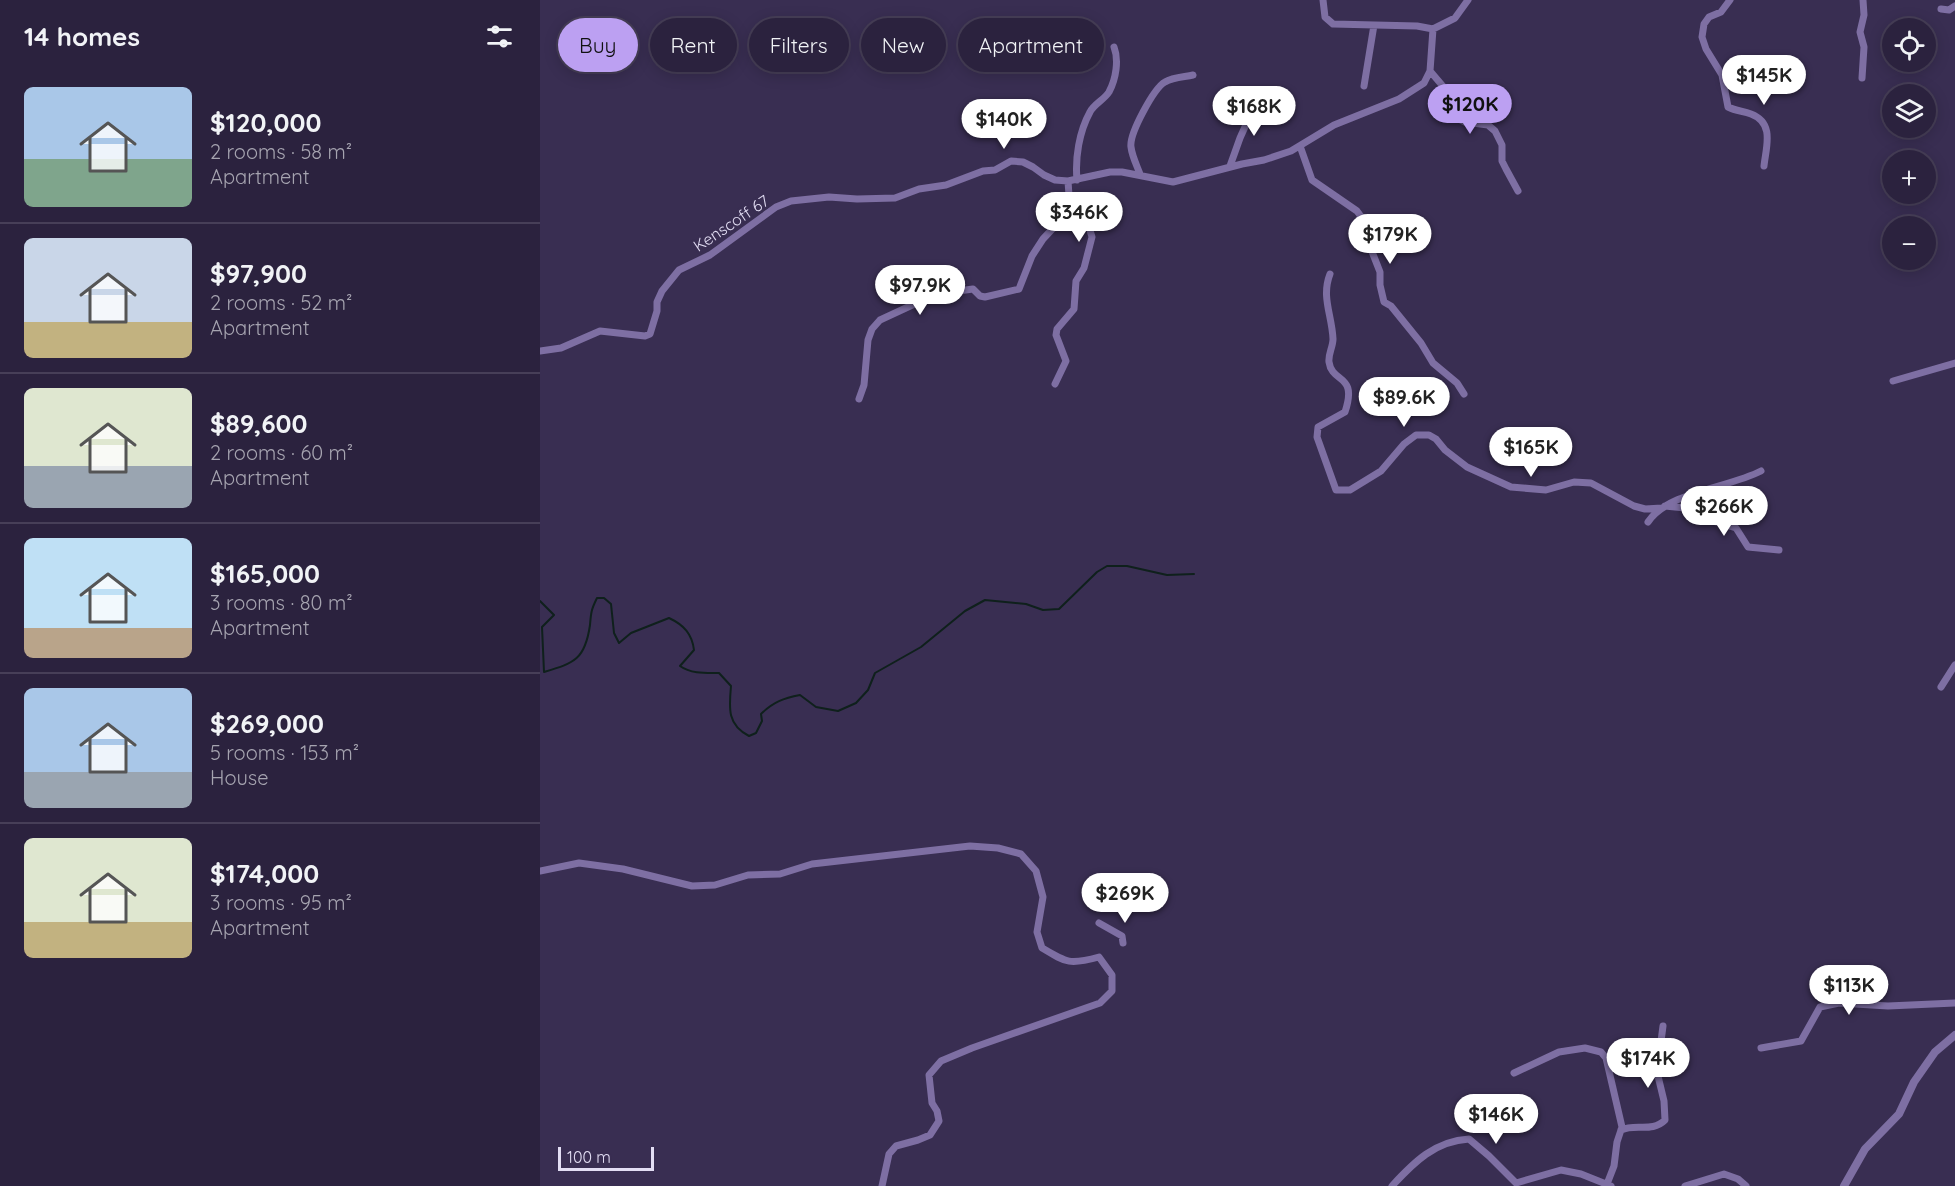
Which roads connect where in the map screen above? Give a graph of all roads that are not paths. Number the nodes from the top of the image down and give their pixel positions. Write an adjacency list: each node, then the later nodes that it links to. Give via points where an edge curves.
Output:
1 (1323, 0): 7 (street, via 1325,17 1333,24)
2 (1468, 0): 8 (street, via 1455,18)
3 (1730, 0): 17 (street, via 1721,12 1709,17 1702,37 1722,75 1728,107 1758,117 1766,125)
4 (1863, 0): 12 (street)
5 (1955, 6): 6 (street)
6 (1941, 9)
7 (1374, 25): 8 (street); 13 (street)
8 (1433, 29): 10 (street)
9 (1114, 47): 19 (street, via 1116,68 1109,92 1089,114 1077,150)
10 (1430, 71): 15 (street, Kenscoff 67, via 1424,83 1400,99 1334,125); 21 (street, via 1447,91 1459,119 1488,125 1495,131 1502,145 1502,161)
11 (1193, 75): 18 (street, via 1168,80 1149,103 1130,145)
12 (1862, 78)
13 (1364, 86)
14 (1257, 100): 16 (street)
15 (1300, 146): 16 (street, Kenscoff 67, via 1264,160); 28 (street, via 1312,180 1357,211 1365,222 1380,272 1384,302 1421,343 1433,363)
16 (1230, 166): 18 (street, Kenscoff 67, via 1173,182)
17 (1764, 166)
18 (1140, 174): 19 (street, Kenscoff 67, via 1110,172)
19 (1077, 180): 20 (street, Kenscoff 67)
20 (1068, 181): 22 (street); 24 (street, Kenscoff 67, via 1044,176 1023,162 1011,160 995,170 895,198 791,201 776,207 710,255 679,270 657,302 650,334 600,331 561,348)
21 (1518, 191)
22 (1070, 210): 27 (street, via 1089,227 1092,237 1084,268 1076,281 1074,309 1057,329 1066,361); 29 (street, via 1042,239 1015,291 985,297 973,289 936,294 880,320 868,340)
23 (1330, 274): 31 (street, via 1325,291 1332,320 1329,362 1349,393 1345,411 1318,427 1317,436 1336,490 1350,490 1381,471 1416,435 1430,435 1467,467 1511,487 1546,490 1592,483 1634,506)
24 (540, 351)
25 (1955, 363): 26 (street)
26 (1893, 381)
27 (1055, 384)
28 (1464, 394)
29 (859, 399)
30 (1761, 471): 31 (street)
31 (1663, 507): 32 (street); 33 (street, via 1697,511 1736,528 1748,547)
32 (1647, 522)
33 (1779, 550)
34 (1955, 665): 35 (street)
35 (1941, 687)
36 (540, 871): 46 (street, via 579,863 692,886 716,885 748,875 780,874 812,864 970,846 1022,854 1036,871 1042,897 1037,932 1042,948 1063,961 1099,957 1112,975 1112,991 1100,1003 941,1061 929,1075 932,1103 939,1121 930,1135 896,1146 889,1154)
37 (1099, 923): 38 (street, via 1122,936)
38 (1123, 943)
39 (1955, 1003): 42 (street, via 1839,1004 1820,1008 1801,1041)
40 (1663, 1026): 44 (street, via 1657,1072 1665,1120 1660,1125)
41 (1955, 1035): 50 (street, via 1935,1052 1914,1082 1899,1114 1865,1149)
42 (1761, 1048)
43 (1514, 1073): 44 (street, via 1559,1052 1585,1048 1601,1052 1613,1081)
44 (1621, 1130): 45 (street)
45 (1609, 1185): 47 (street, via 1561,1170 1516,1183 1469,1140 1443,1144 1429,1152)
46 (882, 1186)
47 (1392, 1186)
48 (1685, 1186): 49 (street, via 1724,1174)
49 (1746, 1186)
50 (1844, 1186)

